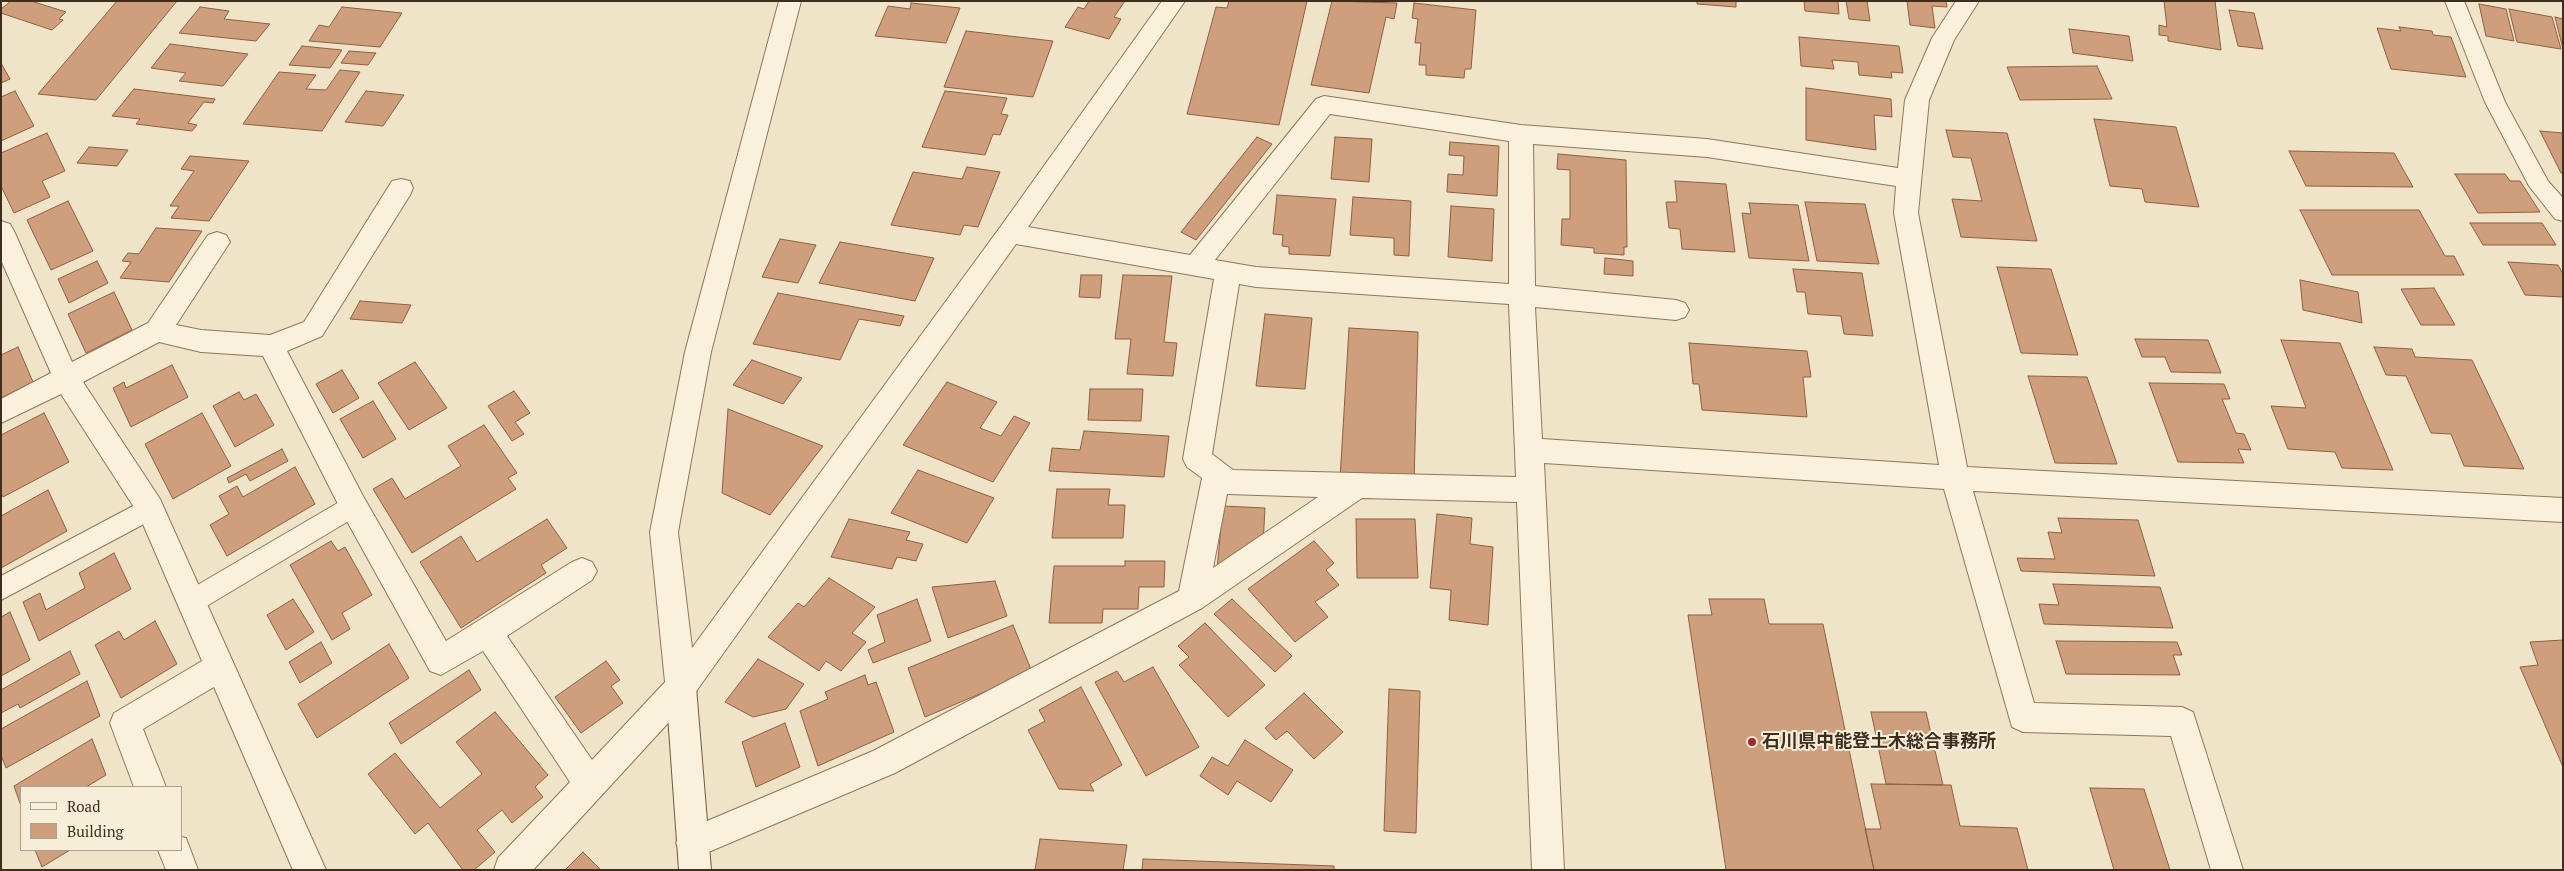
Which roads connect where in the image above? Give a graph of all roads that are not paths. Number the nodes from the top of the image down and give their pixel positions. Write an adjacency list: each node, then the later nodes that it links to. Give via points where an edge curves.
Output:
1 (790, 1): 34 (street, via 698,352 664,532)
2 (1174, 1): 10 (street)
3 (1968, 1): 6 (street, via 1943,38 1917,100)
4 (2454, 1): 8 (lane, via 2495,102 2540,186)
5 (1521, 134): 6 (street, via 1707,148); 12 (street, via 1324,105); 14 (street)
6 (1910, 179): 22 (street, via 1906,214)
7 (402, 188): 17 (street, via 313,329)
8 (2563, 213)
9 (1, 231): 18 (street)
10 (1010, 233): 12 (street); 34 (street)
11 (217, 242): 16 (street)
12 (1196, 266): 13 (street)
13 (1228, 272): 14 (street, via 1256,277); 21 (street, via 1197,459)
14 (1522, 295): 15 (street); 20 (street)
15 (1676, 310)
16 (157, 331): 17 (street, via 201,341); 18 (street)
17 (271, 346): 25 (street)
18 (67, 380): 19 (street); 26 (street)
19 (1, 412)
20 (1529, 450): 22 (street); 24 (street)
21 (1217, 473): 23 (street, via 1228,482); 30 (street)
22 (1955, 478): 27 (street); 43 (street, via 2023,717 2182,722)
23 (1358, 485): 24 (street); 30 (street)
24 (1531, 490): 42 (street)
25 (353, 505): 31 (lane); 32 (street, via 441,661)
26 (150, 508): 29 (lane); 31 (street)
27 (2563, 510)
28 (582, 571): 32 (street)
29 (1, 590)
30 (1192, 599): 38 (street, via 884,762)
31 (191, 602): 33 (street)
32 (487, 632): 35 (street)
33 (220, 667): 36 (street, via 125,724); 40 (street)
34 (681, 687): 35 (street); 38 (street)
35 (590, 784): 41 (street)
36 (150, 786)
37 (174, 851): 39 (street)
38 (693, 856)
39 (182, 870)
40 (310, 870)
41 (510, 870)
42 (1548, 870)
43 (2227, 870)

